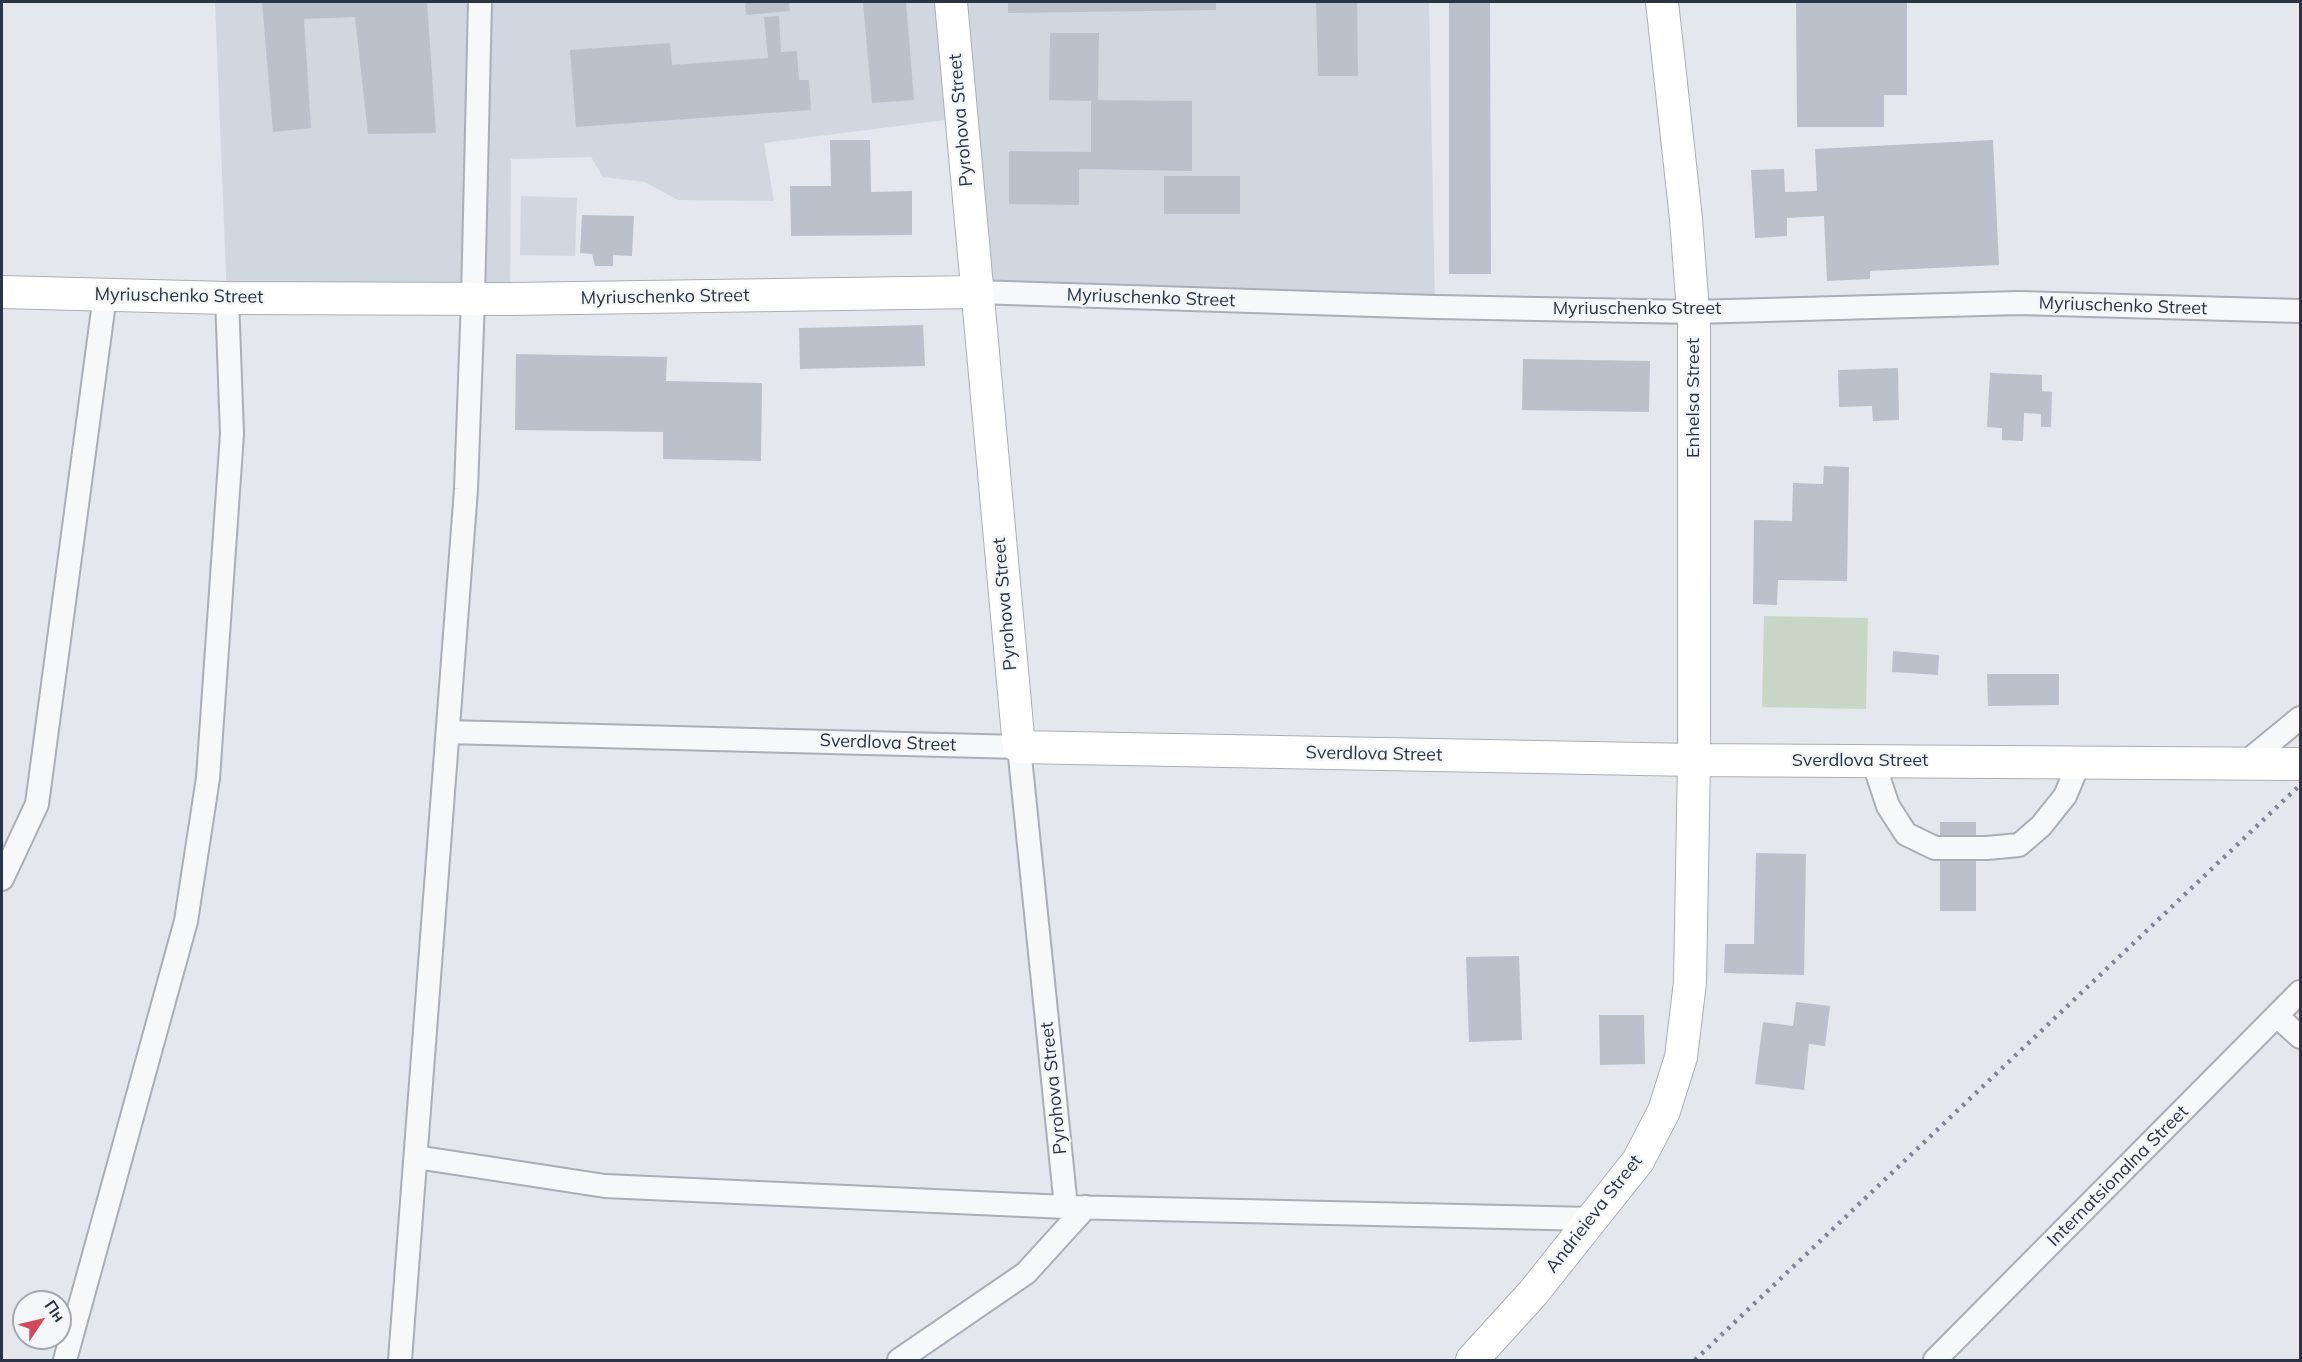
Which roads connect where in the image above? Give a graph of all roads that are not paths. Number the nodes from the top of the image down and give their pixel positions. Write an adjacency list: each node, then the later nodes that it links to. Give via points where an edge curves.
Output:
1 (480, 2): 8 (street)
2 (951, 2): 5 (street, Pyrohova Street)
3 (1662, 2): 10 (street, Enhelsa Street)
4 (2, 292): 6 (street, Myriuschenko Street)
5 (976, 292): 8 (street, Myriuschenko Street); 10 (street, Myriuschenko Street); 13 (street, Pyrohova Street)
6 (105, 295): 7 (street, Myriuschenko Street); 19 (street, via 37,804)
7 (227, 298): 8 (street, Myriuschenko Street); 26 (street, via 232,434 208,778 186,921)
8 (473, 299): 12 (street, via 466,489)
9 (2301, 311): 10 (street, Myriuschenko Street, via 2019,303)
10 (1693, 312): 14 (street, Enhelsa Street)
11 (2301, 718): 17 (street)
12 (448, 732): 13 (street, Sverdlova Street); 23 (street)
13 (1019, 747): 14 (street, Sverdlova Street); 24 (street, Pyrohova Street)
14 (1694, 760): 15 (street, Sverdlova Street); 25 (street, Andrieieva Street, via 1690,982 1681,1057 1664,1111 1638,1161)
15 (1873, 761): 16 (street, Sverdlova Street); 16 (street, via 1888,806 1906,834 1935,849 2019,845 2042,826 2065,796)
16 (2079, 763): 17 (street, Sverdlova Street)
17 (2244, 764): 18 (street, Sverdlova Street)
18 (2301, 765)
19 (2, 879)
20 (2301, 992): 21 (street, Internatsionalna Street)
21 (2277, 1016): 22 (street); 30 (street, Internatsionalna Street)
22 (2301, 1037)
23 (416, 1157): 24 (street, via 605,1186); 27 (street)
24 (1076, 1207): 25 (street); 28 (street, via 1026,1273)
25 (1593, 1219): 29 (street, Andrieieva Street)
26 (65, 1360)
27 (400, 1360)
28 (899, 1360)
29 (1472, 1360)
30 (1935, 1360)

